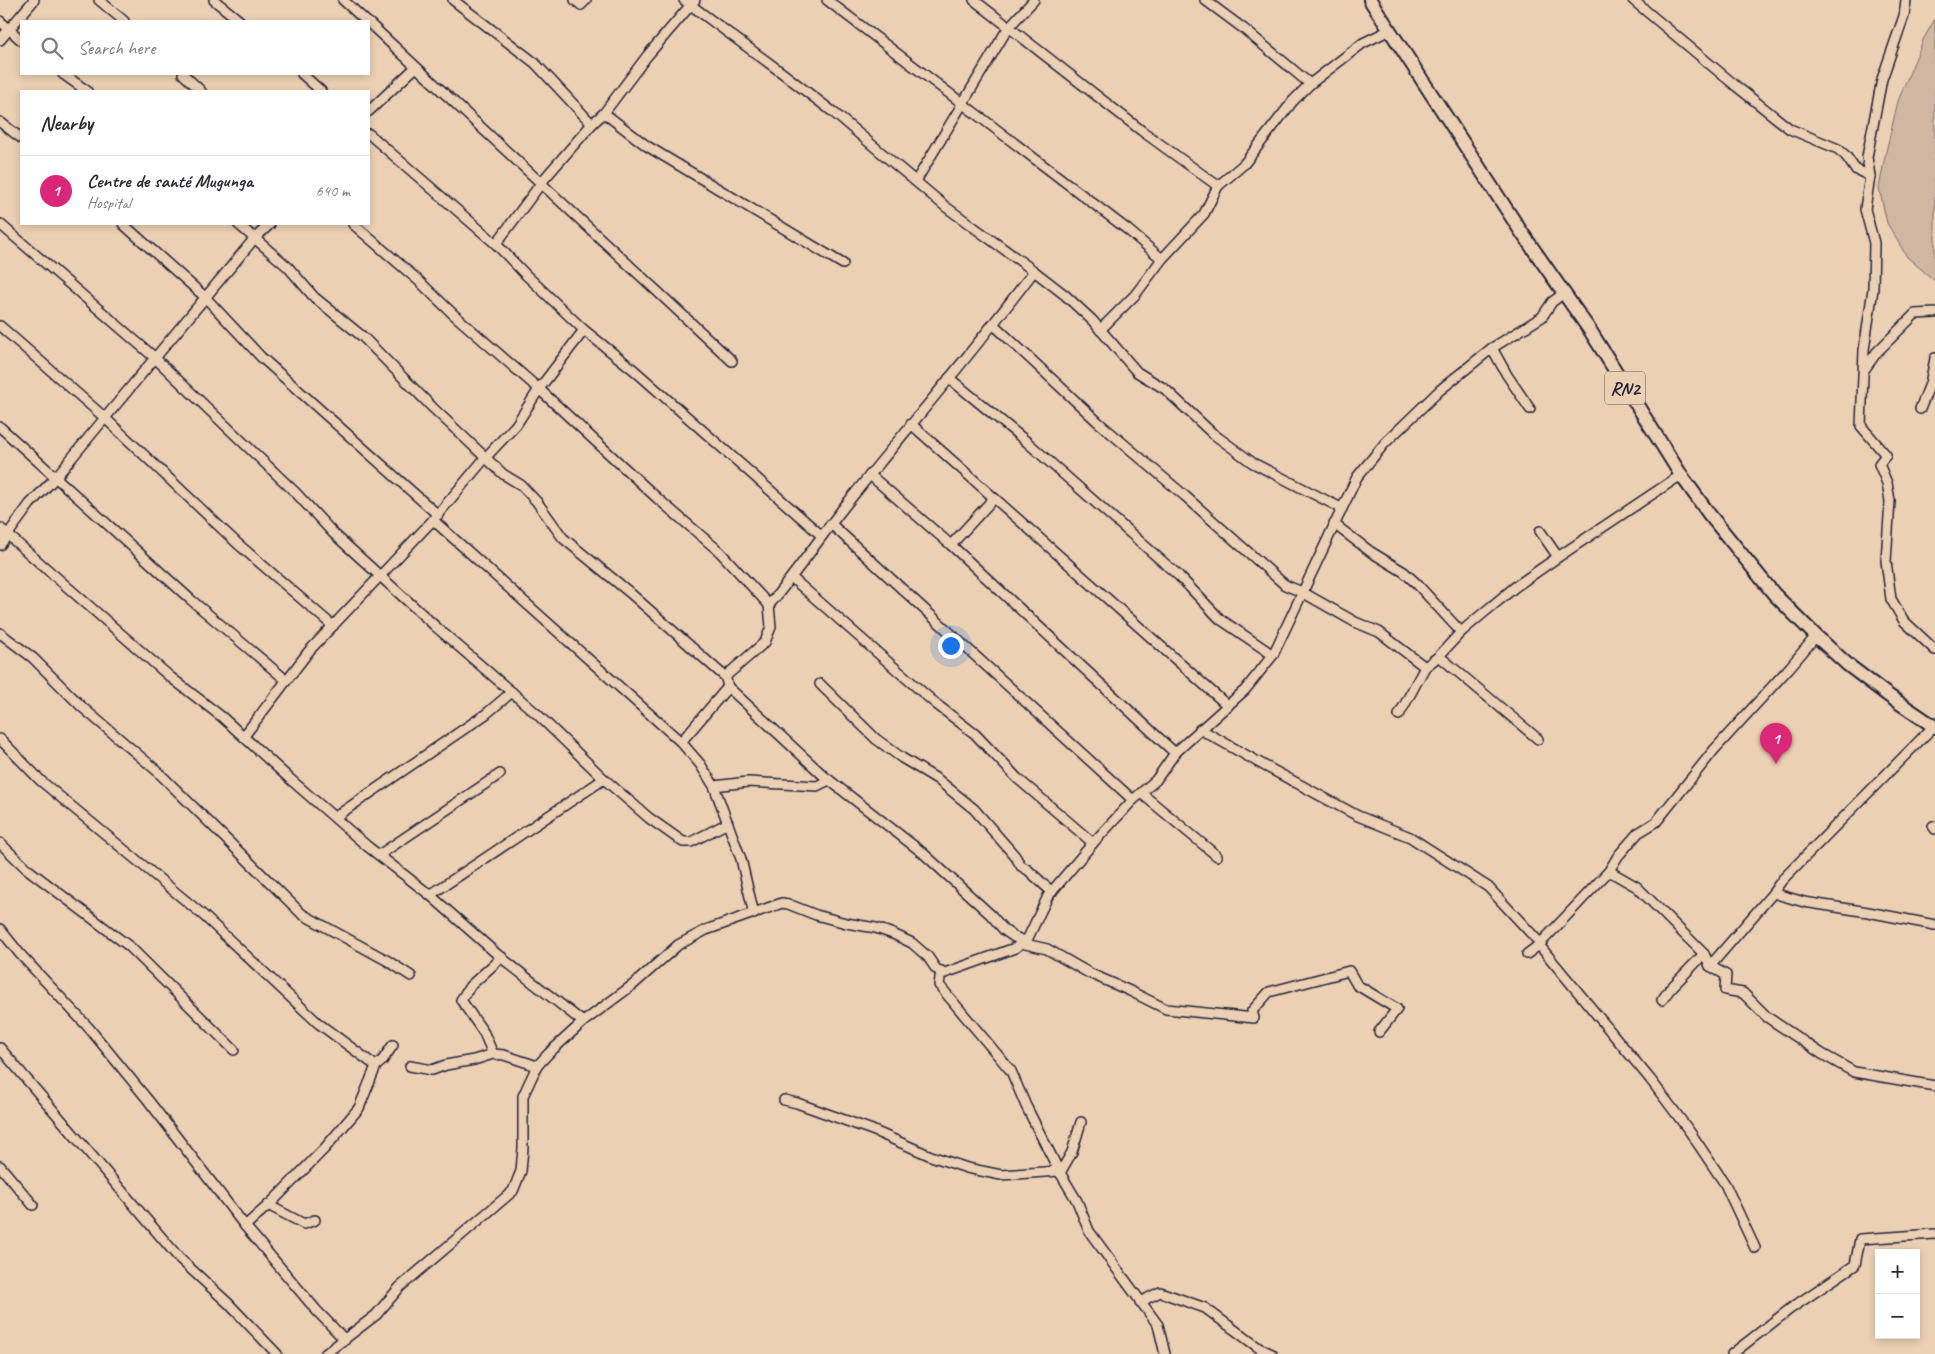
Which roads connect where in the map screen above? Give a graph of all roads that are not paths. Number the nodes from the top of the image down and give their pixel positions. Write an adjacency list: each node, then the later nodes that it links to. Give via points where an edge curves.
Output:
1 (34, 0): 22 (street)
2 (99, 0): 16 (street)
3 (214, 0): 17 (street)
4 (343, 0): 18 (street)
5 (453, 0): 38 (street, via 535,63)
6 (575, 0): 7 (street, via 581,5)
7 (586, 0)
8 (827, 0): 34 (street)
9 (974, 0): 21 (street)
10 (1034, 0): 21 (street)
11 (1205, 0): 30 (street)
12 (1370, 0): 23 (highway, RN2)
13 (1633, 0): 41 (street, via 1790,129 1838,149 1855,169)
14 (1906, 0): 41 (street, via 1904,16 1880,89 1867,157)
15 (690, 2): 36 (street); 42 (street)
16 (123, 20)
17 (239, 20)
18 (366, 20)
19 (0, 21): 22 (street)
20 (370, 24): 26 (street)
21 (1008, 28): 34 (street); 44 (street)
22 (9, 29): 24 (street); 25 (street)
23 (1390, 30): 30 (street, via 1363,43); 55 (highway, RN2)
24 (20, 39)
25 (0, 40)
26 (416, 67): 35 (street); 43 (street)
27 (64, 75): 31 (street)
28 (184, 75): 32 (street)
29 (303, 75): 33 (street)
30 (1310, 84): 44 (street, via 1280,116 1244,164)
31 (86, 90)
32 (200, 90)
33 (321, 90)
34 (962, 104): 42 (street); 52 (street)
35 (370, 110)
36 (604, 113): 38 (street); 53 (street, via 646,146)
37 (0, 122): 40 (street)
38 (592, 124): 43 (street)
39 (370, 135): 51 (street)
40 (20, 137)
41 (1870, 176): 66 (street, via 1865,209 1874,244 1874,262)
42 (916, 181): 54 (street)
43 (540, 184): 51 (street); 65 (street)
44 (1218, 186): 52 (street, via 1204,214)
45 (0, 224): 63 (street)
46 (123, 225): 56 (street)
47 (239, 225): 50 (street)
48 (269, 225): 50 (street)
49 (354, 225): 68 (street)
50 (254, 239): 56 (street); 74 (street, via 288,267 314,297 363,337)
51 (496, 244): 60 (street)
52 (1162, 259): 61 (street, via 1135,295)
53 (843, 264)
54 (1034, 271): 58 (street); 61 (street, via 1066,295)
55 (1564, 293): 62 (street, via 1552,302 1542,317); 76 (highway, RN2)
56 (205, 297): 63 (street); 80 (street, via 261,357)
57 (1935, 313): 66 (street, via 1915,314 1877,352)
58 (993, 324): 67 (street); 92 (street, via 1098,422 1285,585)
59 (0, 326): 71 (street)
60 (584, 330): 68 (street); 86 (street)
61 (1100, 330): 79 (street, via 1137,372 1165,389 1212,434 1253,463)
62 (1492, 348): 69 (street); 79 (street, via 1440,390 1385,442 1357,477)
63 (154, 357): 71 (street); 90 (street)
64 (1935, 358): 70 (street, via 1930,384)
65 (732, 361)
66 (1864, 370): 98 (street, via 1861,426 1886,456 1879,464 1890,501 1886,561 1891,599 1904,622)
67 (949, 378): 72 (street); 99 (street, via 1179,576 1220,620)
68 (539, 389): 74 (street, via 516,425); 93 (street, via 720,552)
69 (1530, 409)
70 (1920, 409)
71 (104, 417): 77 (street); 94 (street, via 238,544)
72 (911, 424): 75 (street); 78 (street)
73 (0, 427): 77 (street)
74 (486, 457): 80 (street); 102 (street, via 503,474 520,484 563,538)
75 (870, 474): 81 (street); 87 (street)
76 (1681, 474): 89 (street); 97 (highway, RN2, via 1774,594)
77 (55, 478): 85 (street, via 30,504); 103 (street)
78 (994, 498): 87 (street); 107 (street)
79 (1341, 508): 82 (street)
80 (435, 518): 90 (street); 114 (street)
81 (831, 524): 86 (street); 121 (street)
82 (1334, 524): 92 (street); 95 (street, via 1404,572)
83 (0, 528): 85 (street)
84 (1540, 531): 89 (street)
85 (8, 535): 88 (street); 111 (street, via 169,676)
86 (822, 536): 91 (street)
87 (951, 545): 115 (street)
88 (0, 546)
89 (1558, 556): 95 (street)
90 (381, 576): 94 (street); 106 (street)
91 (792, 578): 93 (street); 125 (street, via 936,704 976,734 1018,778)
92 (1302, 592): 99 (street); 101 (street, via 1379,632)
93 (769, 605): 102 (street, via 771,627 765,642)
94 (333, 626): 103 (street)
95 (1461, 632): 100 (street)
96 (0, 633): 142 (street, via 33,658 82,707 156,770 302,914)
97 (1816, 636): 109 (highway, RN2, via 1848,665); 128 (street, via 1714,750 1656,822 1638,833)
98 (1935, 650)
99 (1273, 655): 107 (street, via 1259,675)
100 (1439, 656): 101 (street); 113 (street)
101 (1425, 668): 108 (street)
102 (725, 675): 105 (street)
103 (286, 680): 111 (street)
104 (820, 684): 129 (street, via 876,739 937,779 974,809 1021,866)
105 (728, 687): 114 (street); 118 (street)
106 (512, 692): 117 (street); 122 (street, via 486,714)
107 (1228, 706): 110 (street)
108 (1399, 715)
109 (1934, 726): 130 (street, via 1782,880)
110 (1200, 729): 115 (street); 136 (street, via 1358,816 1410,837 1488,887)
111 (244, 736): 122 (street)
112 (0, 739): 150 (street, via 41,781 203,915 318,1023)
113 (1538, 740)
114 (681, 742): 119 (street)
115 (1175, 754): 120 (street)
116 (500, 774): 126 (street)
117 (604, 779): 123 (street, via 683,842 691,842); 131 (street)
118 (829, 780): 119 (street, via 817,786 748,782); 135 (street, via 923,853 1004,930)
119 (714, 786): 123 (street)
120 (1141, 794): 121 (street); 127 (street)
121 (1133, 800): 125 (street)
122 (335, 817): 126 (street)
123 (728, 823): 132 (street, via 741,859)
124 (0, 844): 148 (street, via 26,868 130,947)
125 (1092, 844): 129 (street)
126 (379, 855): 131 (street)
127 (1217, 856)
128 (1609, 871): 136 (street); 138 (street, via 1637,887)
129 (1052, 892): 135 (street)
130 (1773, 893): 133 (street, via 1804,902); 140 (street)
131 (430, 895): 139 (street)
132 (754, 914): 141 (street, via 788,904 816,915 876,928 912,943 928,957 936,970); 144 (street, via 706,930 678,945 634,984)
133 (1935, 925)
134 (0, 929): 161 (street, via 101,1043)
135 (1023, 942): 141 (street, via 954,971); 145 (street, via 1047,949 1089,973 1166,1009 1180,1012 1254,1018 1252,1011 1270,992 1349,971 1357,985 1397,1009)
136 (1539, 944): 137 (street); 163 (street, via 1685,1125 1725,1184)
137 (1527, 954)
138 (1704, 954): 140 (street); 143 (street)
139 (502, 958): 144 (street); 149 (street, via 470,986 461,1000 484,1033)
140 (1710, 966): 153 (street, via 1726,975 1725,990 1743,993 1767,1017 1854,1072)
141 (941, 971): 157 (street, via 939,985 1011,1071)
142 (410, 976)
143 (1662, 1000)
144 (583, 1022): 152 (street)
145 (1379, 1032)
146 (393, 1045): 150 (street)
147 (0, 1048): 166 (street, via 180,1258)
148 (234, 1050)
149 (493, 1054): 151 (street, via 432,1070); 152 (street)
150 (376, 1066): 159 (street, via 359,1108)
151 (410, 1066)
152 (537, 1066): 165 (street, via 523,1096 521,1170 513,1190)
153 (1935, 1086)
154 (784, 1100): 157 (street, via 864,1127 967,1168 1001,1175)
155 (1081, 1122): 157 (street, via 1072,1152)
156 (0, 1166): 158 (street)
157 (1060, 1172): 164 (street, via 1089,1231)
158 (33, 1205)
159 (268, 1205): 160 (street, via 304,1224); 161 (street)
160 (315, 1220)
161 (245, 1226): 165 (street)
162 (1935, 1234): 170 (street, via 1860,1239 1855,1266 1790,1309)
163 (1755, 1248)
164 (1140, 1302): 168 (street, via 1158,1325); 169 (street, via 1160,1292 1205,1308)
165 (345, 1340): 167 (street)
166 (277, 1354)
167 (325, 1354)
168 (1165, 1354)
169 (1272, 1354)
170 (1732, 1354)

